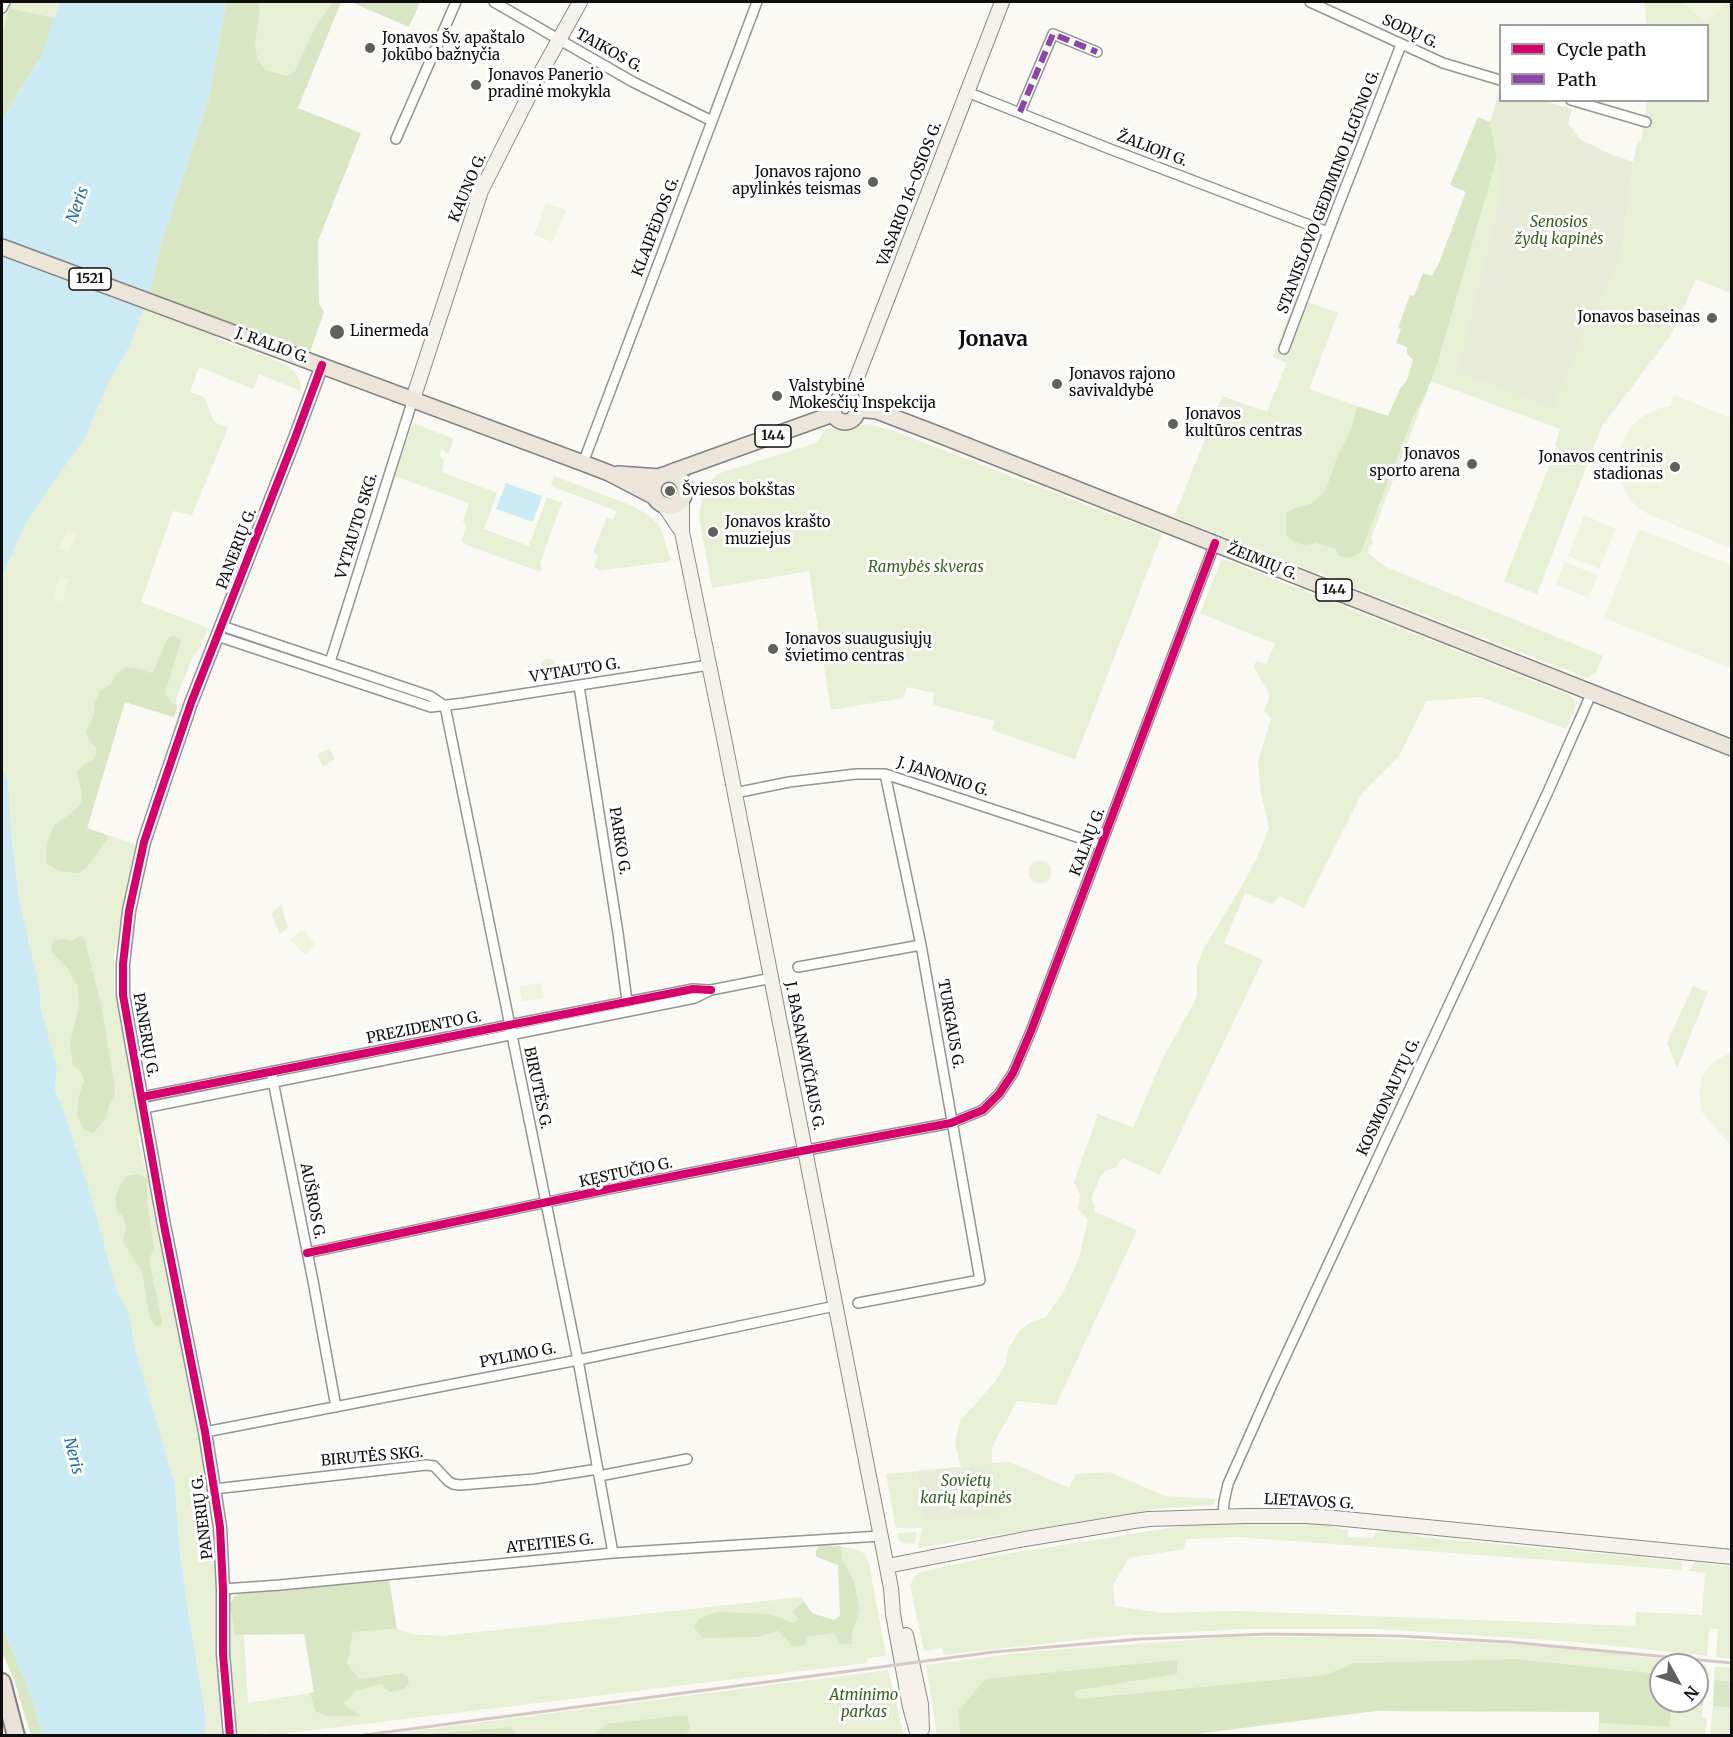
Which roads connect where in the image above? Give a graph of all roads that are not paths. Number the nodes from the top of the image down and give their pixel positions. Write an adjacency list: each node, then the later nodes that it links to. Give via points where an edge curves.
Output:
1 (4, 2): 8 (street)
2 (456, 2): 18 (street)
3 (494, 2): 9 (street, TAIKOS G.)
4 (580, 2): 9 (main road, KAUNO G.)
5 (757, 2): 16 (street, KLAIPĖDOS G.)
6 (1002, 2): 13 (main road, VASARIO 16-OSIOS G.)
7 (1310, 2): 10 (street, SODŲ G.)
8 (2, 8)
9 (558, 40): 16 (street, TAIKOS G.); 23 (main road, KAUNO G., via 481,191)
10 (1401, 45): 12 (street, SODŲ G.); 19 (street, STANISLOVO GEDIMINO ILGŪNO G.)
11 (1097, 52): 15 (street, via 1053,34)
12 (1499, 80)
13 (968, 92): 15 (street, ŽALIOJI G.); 24 (main road, VASARIO 16-OSIOS G.)
14 (1578, 102): 17 (street)
15 (1020, 112): 19 (street, ŽALIOJI G.)
16 (712, 121): 26 (street, KLAIPĖDOS G.)
17 (1646, 122)
18 (396, 139)
19 (1328, 232): 21 (street, STANISLOVO GEDIMINO ILGŪNO G.)
20 (2, 247): 22 (main road, J. RALIO G. / 1521)
21 (1284, 349)
22 (322, 365): 23 (main road, J. RALIO G. / 1521); 33 (street, PANERIŲ G.)
23 (413, 399): 26 (main road, J. RALIO G. / 1521); 34 (street, VYTAUTO SKG.)
24 (853, 404): 25 (main road, 144, via 841,398 833,406 833,414); 32 (main road, ŽEIMIŲ G. / 144)
25 (713, 458): 28 (main road, 144); 29 (main road, 144)
26 (583, 463): 27 (main road, J. RALIO G. / 1521)
27 (609, 473): 28 (main road, J. RALIO G. / 1521); 30 (main road, J. RALIO G. / 1521)
28 (664, 475): 29 (main road, via 675,474 683,480); 30 (main road, via 654,486)
29 (684, 495): 30 (main road, via 673,505); 31 (main road, J. BASANAVIČIAUS G. / 1521)
30 (659, 500): 31 (main road, J. BASANAVIČIAUS G. / 1521)
31 (682, 532): 35 (main road, J. BASANAVIČIAUS G. / 1521)
32 (1215, 543): 37 (main road, ŽEIMIŲ G. / 144); 42 (street, KALNŲ G.)
33 (219, 631): 34 (street); 38 (street, VYTAUTO G., via 431,707); 51 (street, PANERIŲ G., via 144,843 129,911 123,995)
34 (330, 662): 38 (street, via 430,696)
35 (709, 665): 36 (street, VYTAUTO G.); 41 (main road, J. BASANAVIČIAUS G. / 1521)
36 (579, 686): 38 (street, VYTAUTO G.); 47 (street, PARKO G.)
37 (1592, 692): 39 (main road, ŽEIMIŲ G. / 144); 64 (street, KOSMONAUTŲ G., via 1267,1394 1228,1484)
38 (445, 706): 48 (street, BIRUTĖS G.)
39 (1731, 748)
40 (885, 774): 41 (street, J. JANONIO G., via 789,782); 42 (street, J. JANONIO G.); 43 (street, TURGAUS G.)
41 (735, 793): 45 (main road, J. BASANAVIČIAUS G. / 1521)
42 (1101, 845): 52 (street, KALNŲ G., via 1013,1073 983,1110)
43 (921, 945): 44 (street); 52 (street, TURGAUS G.)
44 (798, 967)
45 (772, 978): 46 (street, PREZIDENTO G.); 53 (main road, J. BASANAVIČIAUS G. / 1521)
46 (711, 990): 47 (street, PREZIDENTO G., via 693,988); 48 (street, PREZIDENTO G., via 694,998)
47 (627, 1001): 48 (street, PREZIDENTO G.)
48 (510, 1030): 49 (street, PREZIDENTO G.); 50 (street, PREZIDENTO G.); 54 (street, BIRUTĖS G.)
49 (271, 1071): 50 (street, AUŠROS G.); 51 (street, PREZIDENTO G.)
50 (273, 1081): 51 (street, PREZIDENTO G., via 226,1092); 55 (street, AUŠROS G.)
51 (143, 1103): 60 (street, PANERIŲ G.)
52 (951, 1123): 53 (street, KĘSTUČIO G.); 56 (street, TURGAUS G., via 980,1280)
53 (805, 1150): 54 (street, KĘSTUČIO G.); 57 (main road, J. BASANAVIČIAUS G. / 1521)
54 (546, 1203): 55 (street, KĘSTUČIO G.); 58 (street, BIRUTĖS G.)
55 (307, 1253): 59 (street, AUŠROS G.)
56 (858, 1303)
57 (835, 1306): 58 (street, PYLIMO G.); 65 (main road, J. BASANAVIČIAUS G. / 1521)
58 (578, 1360): 59 (street, PYLIMO G.); 62 (street, BIRUTĖS G.)
59 (336, 1407): 60 (street, PYLIMO G.)
60 (205, 1432): 63 (street, PANERIŲ G.)
61 (687, 1459): 62 (street)
62 (598, 1472): 63 (street, BIRUTĖS SKG., via 460,1485 448,1481 434,1466 426,1465); 66 (street, BIRUTĖS G.)
63 (214, 1489): 69 (street, PANERIŲ G.)
64 (1223, 1516): 67 (main road, LIETAVOS G., via 1335,1518); 68 (main road, LIETAVOS G., via 1134,1521)
65 (880, 1536): 66 (street, ATEITIES G.); 68 (main road, J. BASANAVIČIAUS G. / 1521)
66 (613, 1553): 69 (street, ATEITIES G.)
67 (1731, 1557)
68 (886, 1566): 73 (main road, J. BASANAVIČIAUS G. / 1521, via 910,1707)
69 (223, 1589): 72 (street, PANERIŲ G.)
70 (2, 1682): 71 (highway)
71 (16, 1736)
72 (230, 1736)
73 (920, 1736)

